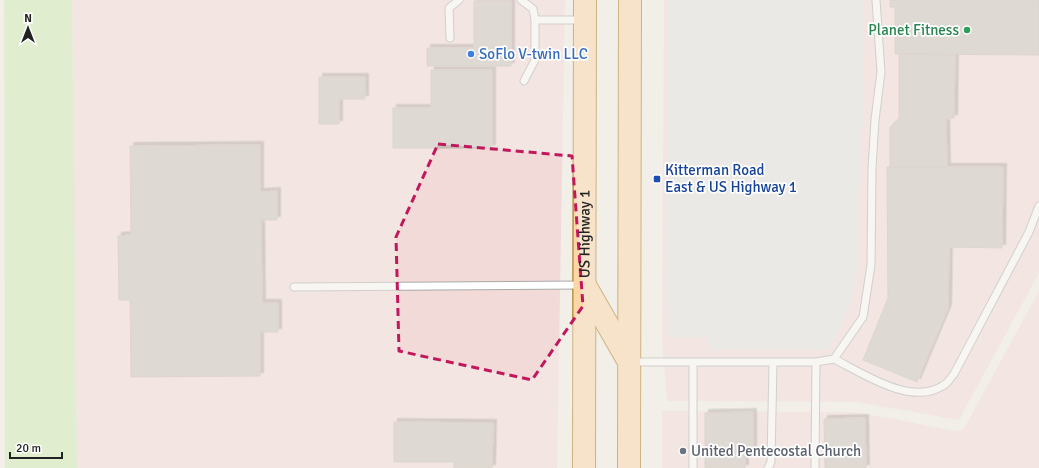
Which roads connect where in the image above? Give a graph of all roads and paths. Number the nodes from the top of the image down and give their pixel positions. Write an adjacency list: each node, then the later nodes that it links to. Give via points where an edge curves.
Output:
1 (459, 0): 7 (lane, via 449,8)
2 (521, 0): 6 (lane, via 533,9)
3 (630, 0): 13 (main road)
4 (876, 0): 12 (lane, via 881,72 872,160 871,265 863,317)
5 (585, 10): 6 (lane); 10 (main road, US Highway 1)
6 (535, 20): 8 (lane, via 534,60)
7 (450, 38)
8 (524, 81)
9 (1039, 206): 12 (lane, via 1029,232 954,374 944,385 916,394 903,391)
10 (585, 285): 11 (lane); 13 (main road); 17 (main road, US Highway 1)
11 (294, 287)
12 (834, 359): 16 (lane)
13 (629, 362): 14 (lane); 18 (main road)
14 (693, 362): 15 (lane); 19 (lane)
15 (773, 362): 16 (lane); 20 (lane, via 771,462)
16 (816, 362): 21 (lane)
17 (584, 468)
18 (629, 468)
19 (692, 468)
20 (768, 468)
21 (815, 468)

